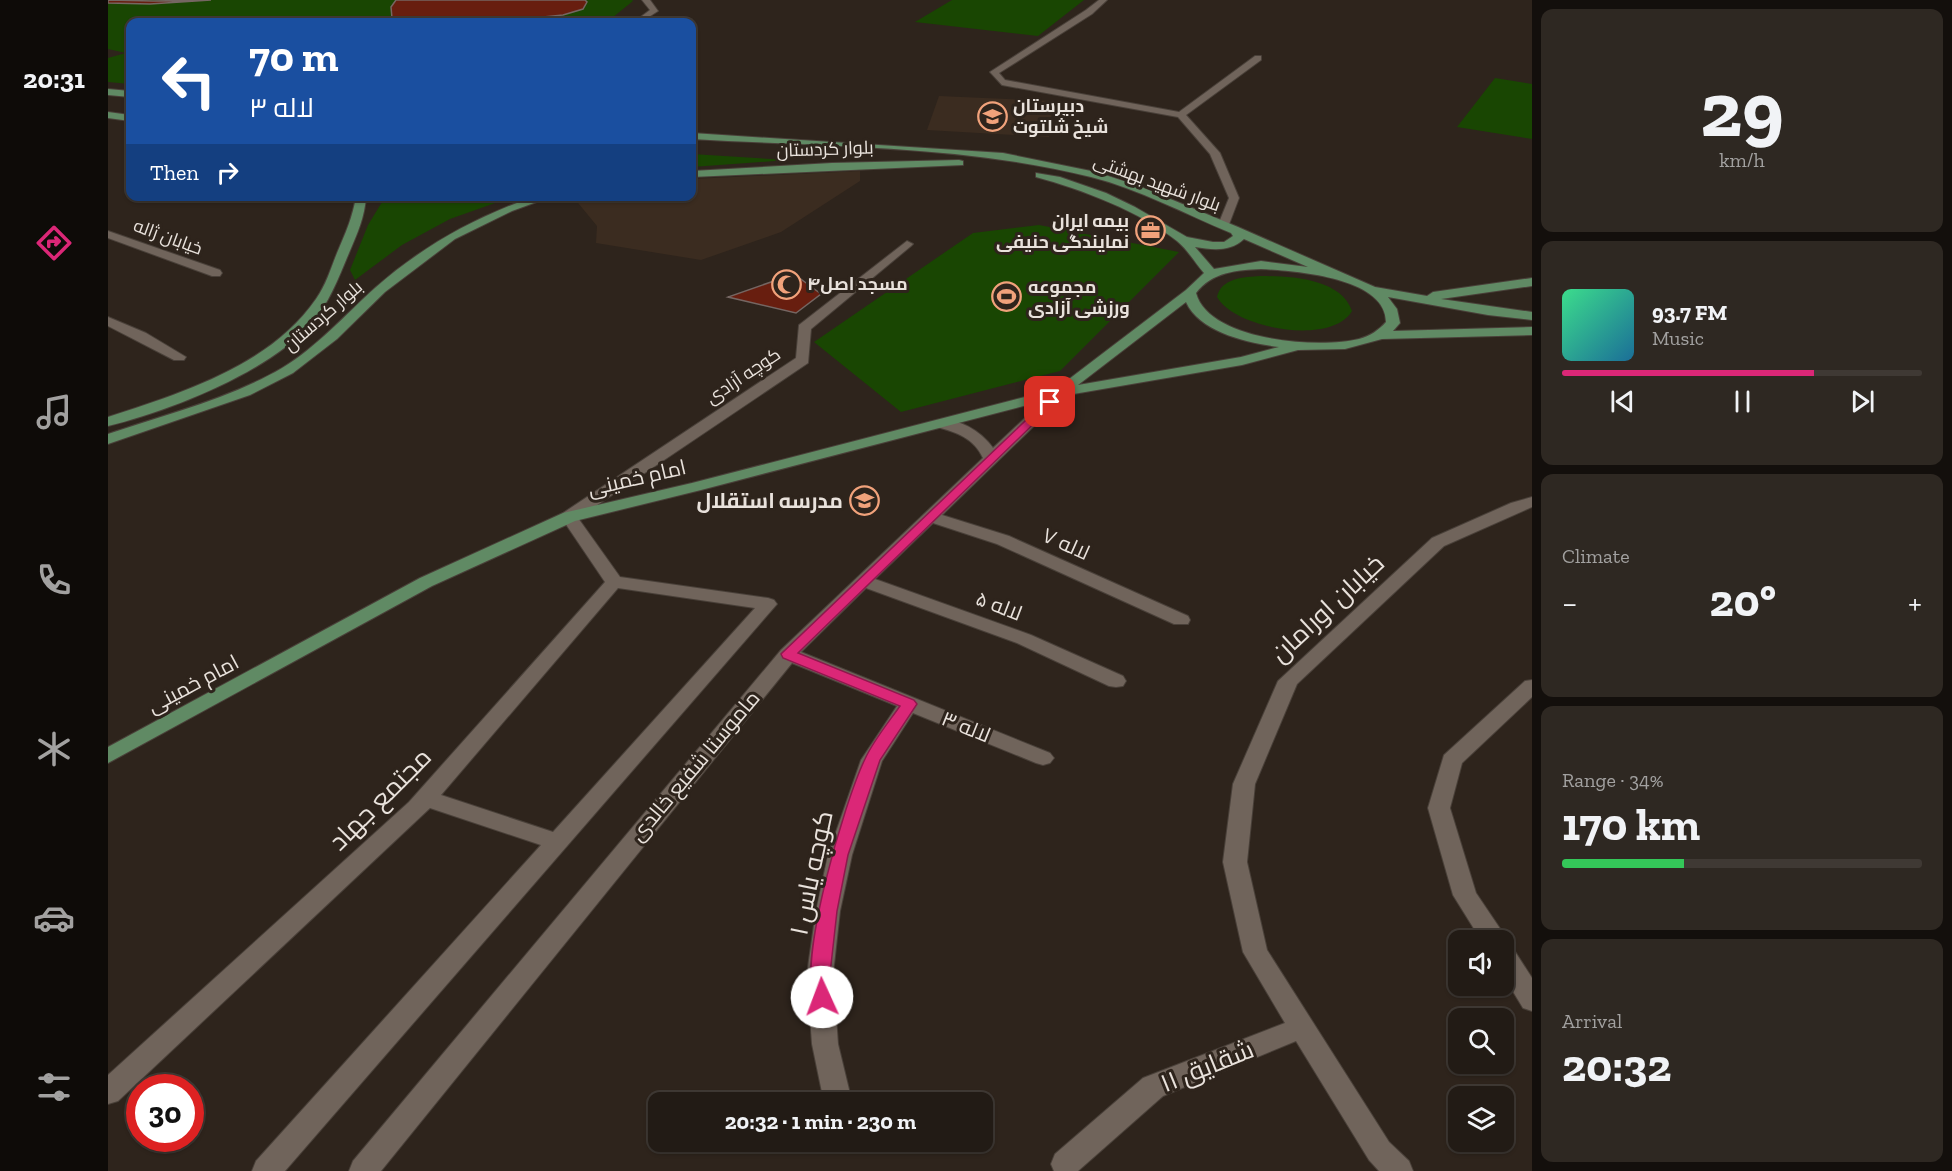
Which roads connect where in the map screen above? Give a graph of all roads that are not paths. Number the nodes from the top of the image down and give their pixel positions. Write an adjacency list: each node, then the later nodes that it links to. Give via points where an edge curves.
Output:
1 (646, 0): 3 (street, via 654,11)
2 (1103, 0): 8 (street, via 994,72 1002,82)
3 (643, 18)
4 (1258, 58): 8 (street)
5 (108, 92): 6 (main road)
6 (126, 94)
7 (108, 115): 9 (main road)
8 (1181, 115): 16 (street, via 1215,153 1234,198)
9 (126, 117)
10 (696, 136): 16 (main road, بلوار شهید بهشتی, via 1003,156 1096,175)
11 (696, 147): 13 (main road, بلوار کردستان, via 964,164)
12 (1012, 170): 18 (main road, بلوار شهید بهشتی, via 1089,189 1118,201)
13 (696, 174)
14 (360, 201): 36 (main road, بلوار کردستان, via 356,223 323,300 294,332 246,366 208,386)
15 (533, 201): 38 (main road, بلوار کردستان, via 451,237 381,289 332,336 288,370 244,392)
16 (1229, 227): 18 (main road, via 1239,237 1225,246 1201,246); 23 (main road, بلوار شهید بهشتی)
17 (108, 234): 20 (street, خیابان ژاله)
18 (1184, 240): 21 (main road, بلوار شهید بهشتی)
19 (907, 244): 41 (street, کوچه آزادی, via 804,328 803,360)
20 (216, 273)
21 (1211, 273): 23 (main road, via 1233,267 1281,266 1322,272); 24 (main road, امام خمینی)
22 (1532, 282): 25 (main road)
23 (1356, 283): 25 (main road, via 1370,290); 32 (main road, via 1381,297 1392,310 1393,323)
24 (1190, 292): 33 (main road, via 1194,306 1208,319 1262,341); 35 (main road, امام خمینی)
25 (1418, 298): 27 (main road)
26 (1532, 301): 27 (main road)
27 (1488, 311): 28 (main road); 31 (main road)
28 (1532, 316)
29 (108, 321): 34 (street)
30 (1532, 331): 31 (main road)
31 (1469, 332): 32 (main road)
32 (1382, 335): 33 (main road, via 1331,347)
33 (1297, 346): 35 (main road, via 1242,361)
34 (179, 357)
35 (1061, 392): 37 (main road, امام خمینی); 39 (street, ماموستا شفیع خالدی)
36 (108, 422)
37 (942, 424): 39 (street, via 978,438); 41 (main road, امام خمینی)
38 (108, 439)
39 (991, 459): 42 (street, ماموستا شفیع خالدی)
40 (1532, 502): 57 (street, خیابان اورامان, via 1438,542 1288,681 1244,784 1235,862 1255,952)
41 (569, 517): 44 (street); 50 (main road, امام خمینی, via 426,582)
42 (930, 517): 43 (street, ماموستا شفیع خالدی); 45 (street, لاله ۷, via 1003,540)
43 (863, 581): 46 (street, ماموستا شفیع خالدی); 47 (street, لاله ۵, via 1024,639)
44 (614, 582): 52 (street, مجتمع جهاد); 53 (street, via 768,604)
45 (1181, 620)
46 (788, 654): 49 (street, لاله ۳); 62 (street, ماموستا شفیع خالدی)
47 (1116, 681)
48 (1532, 686): 54 (street, via 1452,760 1439,808 1465,895)
49 (909, 704): 51 (street, لاله ۳); 59 (street, کوچه یاس ۱, via 872,760 840,855 828,911 820,974 825,1044)
50 (108, 756)
51 (1043, 758)
52 (426, 798): 53 (street); 58 (street, مجتمع جهاد)
53 (557, 842): 61 (street)
54 (1488, 930)
55 (1514, 971): 56 (street)
56 (1532, 1000)
57 (1303, 1028): 60 (street, شقایق ۱۱, via 1153,1086); 63 (street, خیابان اورامان, via 1379,1151)
58 (108, 1092)
59 (836, 1092)
60 (1065, 1164)
61 (267, 1171)
62 (363, 1171)
63 (1399, 1171)

